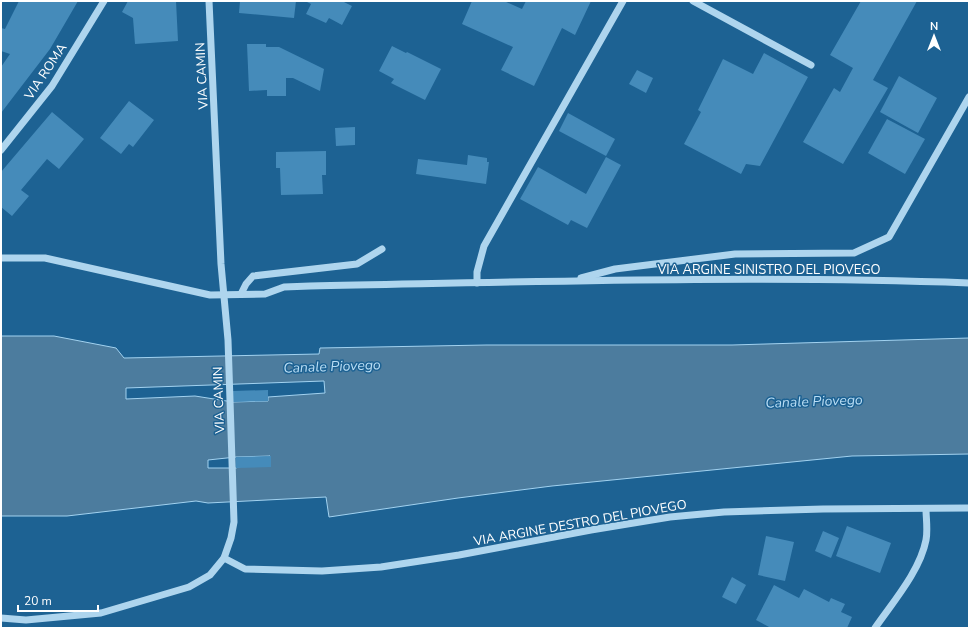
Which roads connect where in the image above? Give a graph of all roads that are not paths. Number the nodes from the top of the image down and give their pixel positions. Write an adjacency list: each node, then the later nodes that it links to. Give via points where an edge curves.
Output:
1 (104, 1): 7 (street, VIA ROMA, via 52,86)
2 (209, 1): 14 (street, VIA CAMIN)
3 (623, 1): 11 (street, via 484,246 477,272)
4 (693, 1): 5 (street)
5 (811, 64)
6 (969, 97): 10 (street, VIA ARGINE SINISTRO DEL PIOVEGO, via 889,237 854,253 735,254 615,269)
7 (1, 150)
8 (382, 249): 13 (street, via 357,264 253,276)
9 (1, 258): 14 (street, VIA ARGINE SINISTRO DEL PIOVEGO, via 45,258 184,290)
10 (569, 281): 11 (street, VIA ARGINE SINISTRO DEL PIOVEGO); 12 (street, VIA ARGINE SINISTRO DEL PIOVEGO)
11 (477, 283): 13 (street, VIA ARGINE SINISTRO DEL PIOVEGO, via 284,287 265,294)
12 (969, 283)
13 (241, 294): 14 (street, VIA ARGINE SINISTRO DEL PIOVEGO)
14 (224, 295): 17 (street, VIA CAMIN, via 228,340 234,522)
15 (969, 508): 16 (street, VIA ARGINE DESTRO DEL PIOVEGO)
16 (926, 509): 17 (street, VIA ARGINE DESTRO DEL PIOVEGO, via 724,512 670,517 380,567 322,571 245,569); 19 (street, via 926,539 919,561)
17 (224, 558): 18 (street, VIA CAMIN, via 210,575 189,587 101,613 26,620)
18 (1, 618)
19 (875, 628)

